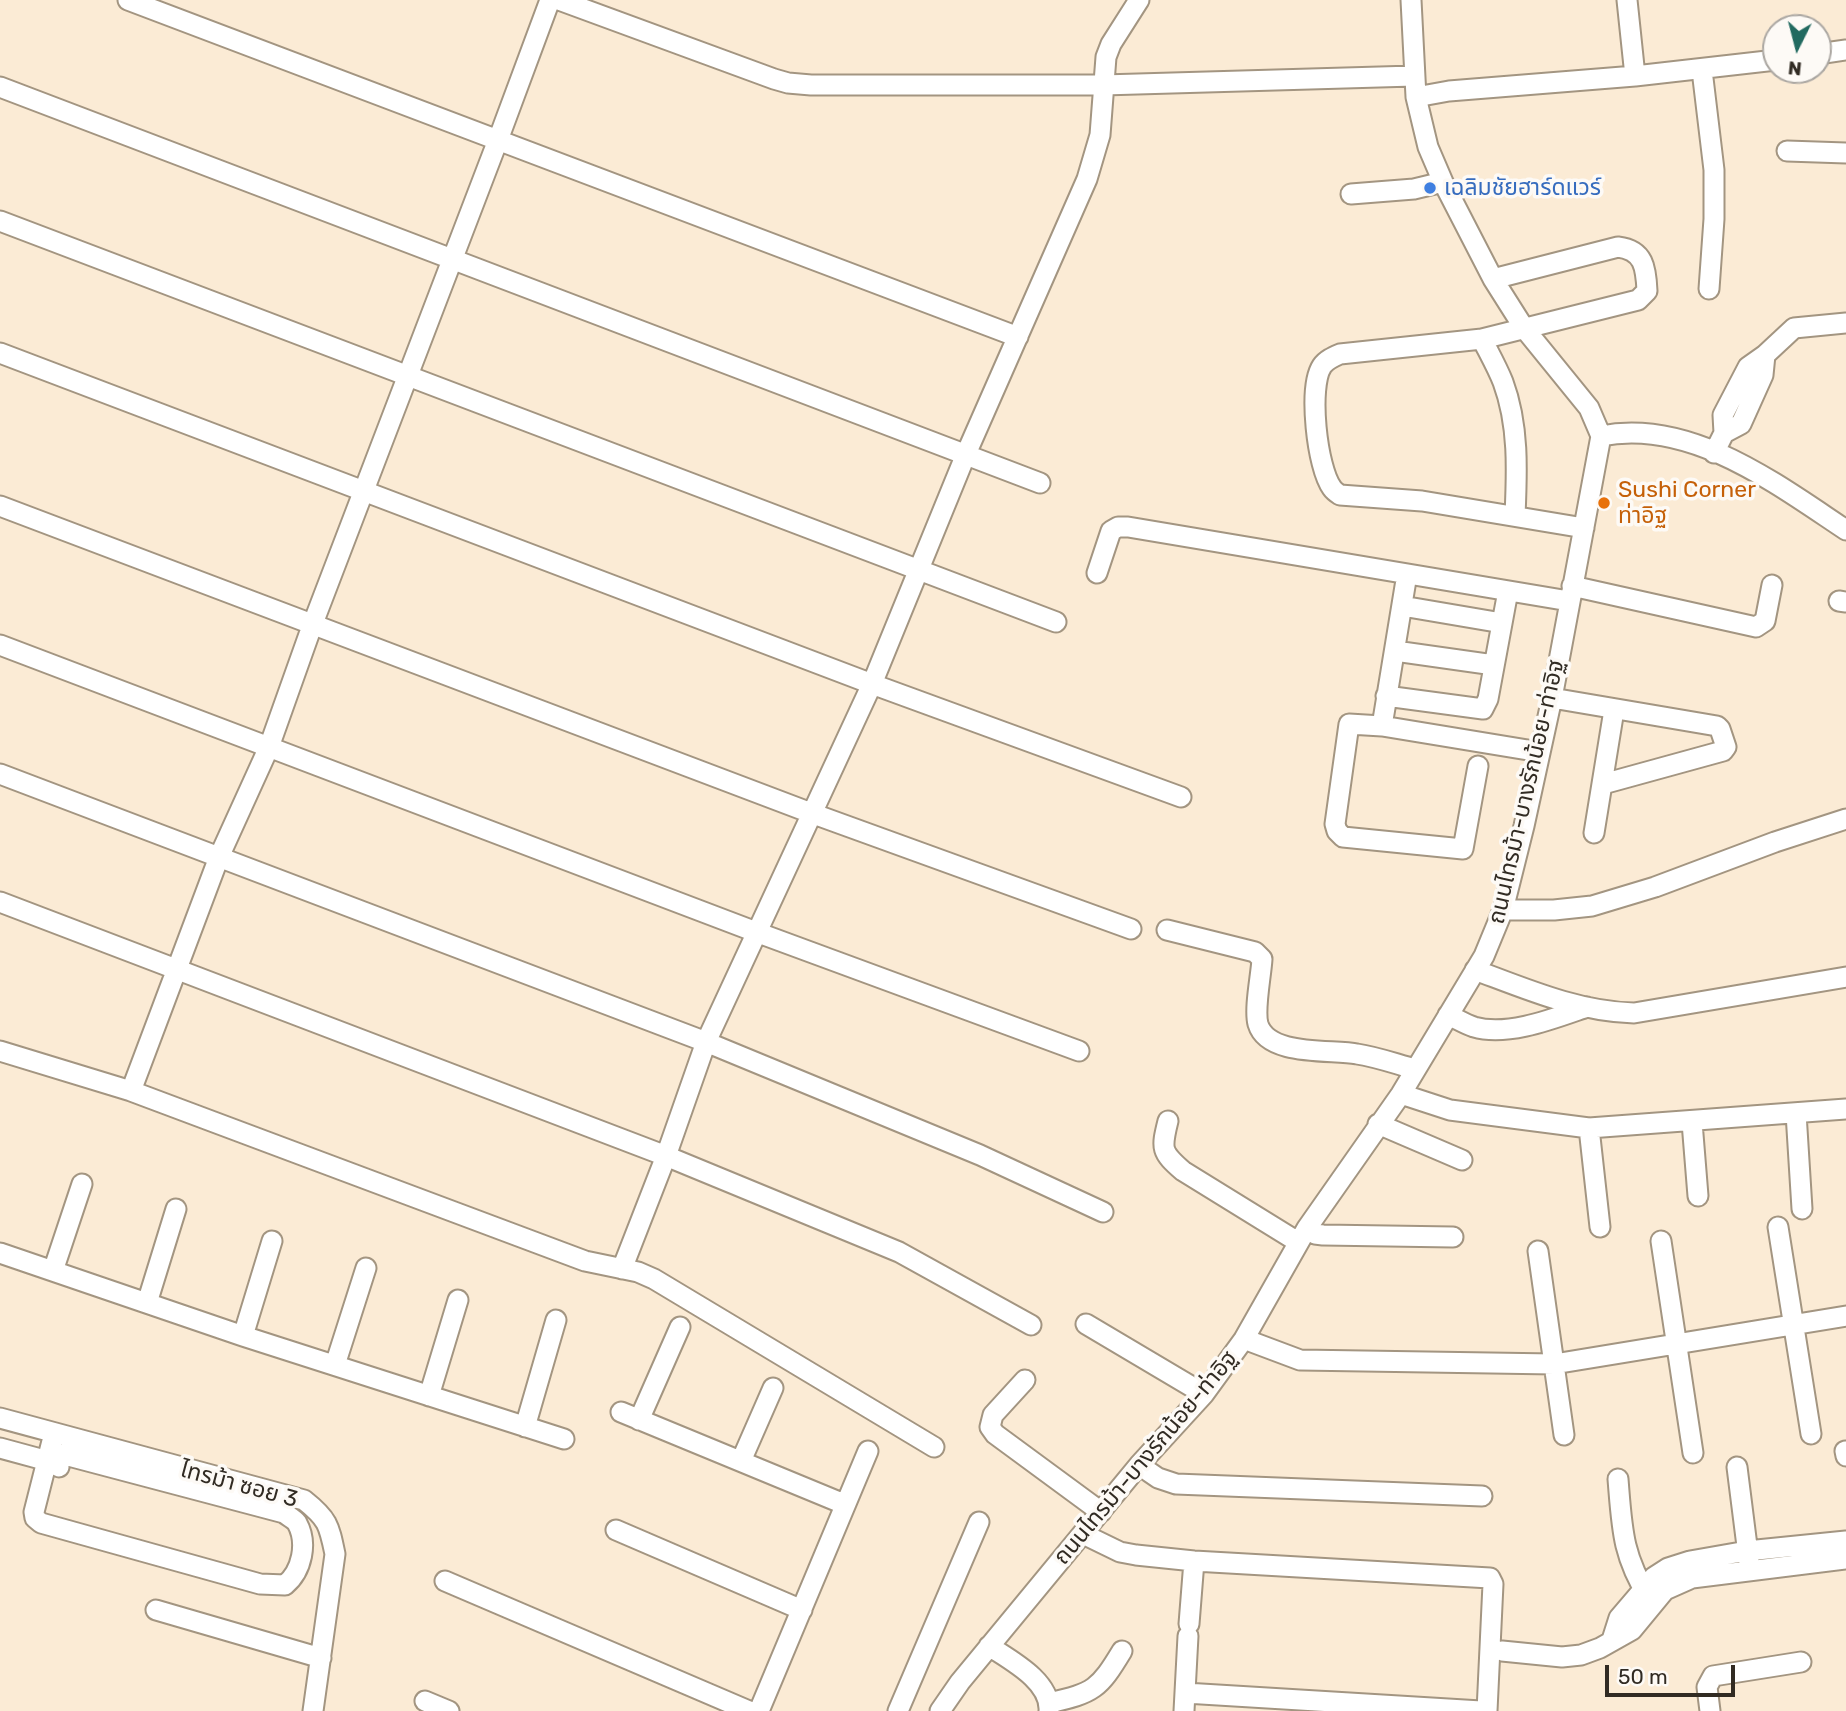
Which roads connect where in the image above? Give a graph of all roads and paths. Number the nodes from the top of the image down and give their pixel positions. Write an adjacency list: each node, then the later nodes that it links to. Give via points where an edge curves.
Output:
1 (128, 0): 14 (street)
2 (550, 0): 14 (street)
3 (559, 0): 11 (street, via 788,83)
4 (1139, 0): 11 (street, via 1111,44)
5 (1412, 0): 9 (street)
6 (1627, 0): 10 (street)
7 (1762, 62): 8 (street)
8 (1702, 70): 10 (street); 22 (street, via 1714,170)
9 (1414, 76): 11 (street); 13 (street)
10 (1635, 76): 13 (street)
11 (1103, 85): 25 (street, via 1096,153)
12 (0, 87): 20 (street)
13 (1416, 97): 17 (street, via 1428,147)
14 (498, 140): 20 (street); 25 (street)
15 (1787, 151): 16 (street)
16 (1846, 153)
17 (1443, 182): 18 (street, via 1414,190); 21 (street)
18 (1351, 194)
19 (0, 221): 28 (street)
20 (452, 259): 28 (street); 31 (street)
21 (1493, 279): 24 (street); 24 (street, via 1618,247 1637,252 1647,291 1638,300)
22 (1709, 289)
23 (1846, 323): 30 (street, via 1794,328 1748,367 1723,415 1724,433)
24 (1524, 328): 26 (street); 29 (street, via 1589,408)
25 (1018, 337): 31 (street)
26 (1482, 339): 35 (street, via 1503,383 1513,423); 35 (street, via 1328,359 1315,394 1324,470 1331,488 1340,495 1422,501)
27 (0, 353): 33 (street)
28 (408, 374): 33 (street); 38 (street)
29 (1601, 436): 30 (street, via 1646,432 1671,436); 36 (street, ถนนไทรม้า-บางรักน้อย-ท่าอิฐ)
30 (1714, 453): 37 (street, via 1763,475)
31 (966, 454): 32 (street); 38 (street)
32 (1040, 483)
33 (364, 492): 47 (street); 51 (street)
34 (0, 506): 47 (street)
35 (1516, 516): 36 (street)
36 (1584, 528): 43 (street, ถนนไทรม้า-บางรักน้อย-ท่าอิฐ)
37 (1846, 530)
38 (920, 569): 45 (street); 51 (street)
39 (1097, 573): 40 (street, via 1111,531 1118,527)
40 (1407, 573): 42 (street); 44 (street)
41 (1772, 584): 43 (street, via 1765,621 1756,627)
42 (1508, 590): 43 (street); 46 (street)
43 (1571, 593): 53 (street, ถนนไทรม้า-บางรักน้อย-ท่าอิฐ)
44 (1402, 606): 46 (street); 49 (street)
45 (1056, 622)
46 (1502, 622): 50 (street)
47 (312, 626): 56 (street); 62 (street)
48 (0, 645): 56 (street)
49 (1395, 651): 50 (street); 52 (street)
50 (1494, 665): 52 (street, via 1483,709)
51 (873, 684): 61 (street); 62 (street)
52 (1386, 695): 55 (street)
53 (1552, 698): 54 (street); 57 (street, ถนนไทรม้า-บางรักน้อย-ท่าอิฐ)
54 (1614, 710): 60 (street); 60 (street, via 1717,726 1726,748)
55 (1382, 726): 57 (street); 58 (street, via 1349,724 1335,824 1343,837 1463,849)
56 (269, 747): 65 (street); 70 (street)
57 (1540, 752): 67 (street, ถนนไทรม้า-บางรักน้อย-ท่าอิฐ)
58 (1478, 766)
59 (0, 775): 65 (street)
60 (1604, 785): 64 (street)
61 (1181, 797)
62 (811, 813): 68 (street); 70 (street)
63 (1846, 819): 67 (street, via 1592,906)
64 (1594, 833)
65 (219, 857): 71 (street); 76 (street)
66 (0, 902): 71 (street)
67 (1503, 910): 72 (street, ถนนไทรม้า-บางรักน้อย-ท่าอิฐ)
68 (1131, 929)
69 (1167, 930): 79 (street, via 1255,952 1262,959 1257,1022 1271,1040 1293,1048 1355,1053)
70 (756, 932): 76 (street); 78 (street)
71 (177, 969): 80 (street); 88 (street)
72 (1475, 970): 74 (street); 75 (street, ถนนไทรม้า-บางรักน้อย-ท่าอิฐ)
73 (1846, 977): 74 (street, via 1634,1013)
74 (1587, 1007): 75 (street, via 1545,1022 1503,1029 1476,1027)
75 (1448, 1015): 79 (street, ถนนไทรม้า-บางรักน้อย-ท่าอิฐ)
76 (706, 1042): 88 (street); 94 (street, via 980,1155)
77 (0, 1051): 80 (street)
78 (1079, 1051)
79 (1415, 1069): 81 (street, ถนนไทรม้า-บางรักน้อย-ท่าอิฐ)
80 (131, 1091): 104 (street, via 584,1261)
81 (1401, 1094): 86 (street, ถนนไทรม้า-บางรักน้อย-ท่าอิฐ); 87 (street, via 1450,1110)
82 (1846, 1109): 83 (street)
83 (1796, 1113): 85 (street); 93 (street)
84 (1168, 1121): 97 (street, via 1162,1145 1166,1157 1183,1171)
85 (1692, 1122): 87 (street); 91 (street)
86 (1378, 1124): 89 (street); 97 (street, ถนนไทรม้า-บางรักน้อย-ท่าอิฐ)
87 (1589, 1128): 95 (street)
88 (666, 1156): 104 (street); 111 (street, via 899,1252)
89 (1462, 1160)
90 (82, 1184): 105 (street)
91 (1698, 1196)
92 (176, 1209): 107 (street)
93 (1802, 1209)
94 (1103, 1212)
95 (1600, 1227)
96 (1777, 1227): 112 (street)
97 (1303, 1235): 98 (street); 115 (street, ถนนไทรม้า-บางรักน้อย-ท่าอิฐ)
98 (1453, 1237)
99 (272, 1241): 114 (street)
100 (1661, 1241): 116 (street)
101 (1538, 1251): 117 (street)
102 (0, 1253): 105 (street)
103 (366, 1268): 118 (street)
104 (622, 1269): 129 (street, via 654,1279)
105 (53, 1271): 107 (street)
106 (458, 1300): 122 (street)
107 (147, 1303): 114 (street)
108 (1846, 1316): 112 (street)
109 (556, 1321): 124 (street)
110 (1087, 1324): 121 (street)
111 (1031, 1325)
112 (1793, 1325): 116 (street); 126 (street)
113 (680, 1327): 136 (street, via 630,1416)
114 (243, 1336): 118 (street)
115 (1244, 1339): 117 (street, via 1300,1360); 121 (street, ถนนไทรม้า-บางรักน้อย-ท่าอิฐ)
116 (1677, 1343): 117 (street); 133 (street)
117 (1554, 1364): 127 (street)
118 (335, 1365): 122 (street)
119 (1025, 1380): 142 (street, via 993,1415 990,1427)
120 (773, 1388): 136 (street)
121 (1204, 1394): 137 (street, ถนนไทรม้า-บางรักน้อย-ท่าอิฐ)
122 (429, 1396): 124 (street)
123 (0, 1418): 125 (street, ไทรม้า ซอย 3)
124 (525, 1427): 128 (street)
125 (54, 1433): 135 (street); 157 (street, ไทรม้า ซอย 3, via 304,1500 322,1514 335,1555)
126 (1811, 1434)
127 (1564, 1435)
128 (564, 1439)
129 (934, 1447)
130 (0, 1448): 135 (street)
131 (867, 1451): 141 (street)
132 (1845, 1451): 134 (street)
133 (1693, 1453)
134 (1846, 1456)
135 (48, 1461): 135 (street, via 34,1512 47,1526 260,1584 285,1585 301,1564 302,1541 296,1522 284,1513 61,1454)
136 (741, 1461): 141 (street)
137 (1139, 1465): 140 (street, via 1176,1484); 142 (street, ถนนไทรม้า-บางรักน้อย-ท่าอิฐ)
138 (1737, 1467): 149 (street)
139 (1618, 1479): 151 (street, via 1628,1558)
140 (1482, 1496)
141 (844, 1504): 153 (street)
142 (1101, 1512): 145 (street, ถนนไทรม้า-บางรักน้อย-ท่าอิฐ)
143 (978, 1522): 166 (street)
144 (616, 1530): 153 (street)
145 (1083, 1534): 148 (street, via 1120,1552); 154 (street, ถนนไทรม้า-บางรักน้อย-ท่าอิฐ)
146 (1846, 1541): 149 (street)
147 (1846, 1559): 149 (street)
148 (1194, 1561): 160 (street); 169 (street, via 1490,1578)
149 (1748, 1561): 151 (street)
150 (445, 1581): 164 (street)
151 (1648, 1597): 156 (street, via 1600,1648 1562,1657)
152 (156, 1610): 157 (street)
153 (802, 1610): 165 (street)
154 (989, 1646): 161 (street, via 1039,1685); 167 (street, ถนนไทรม้า-บางรักน้อย-ท่าอิฐ)
155 (1122, 1651): 161 (street, via 1103,1681)
156 (1502, 1651)
157 (321, 1658): 162 (street, ไทรม้า ซอย 3)
158 (1801, 1662): 170 (street, via 1713,1676 1707,1687)
159 (425, 1701): 163 (street)
160 (1184, 1702): 168 (street)
161 (1049, 1707)
162 (313, 1711)
163 (449, 1711)
164 (749, 1711)
165 (759, 1711)
166 (898, 1711)
167 (940, 1711)
168 (1480, 1711)
169 (1488, 1711)
170 (1710, 1711)

